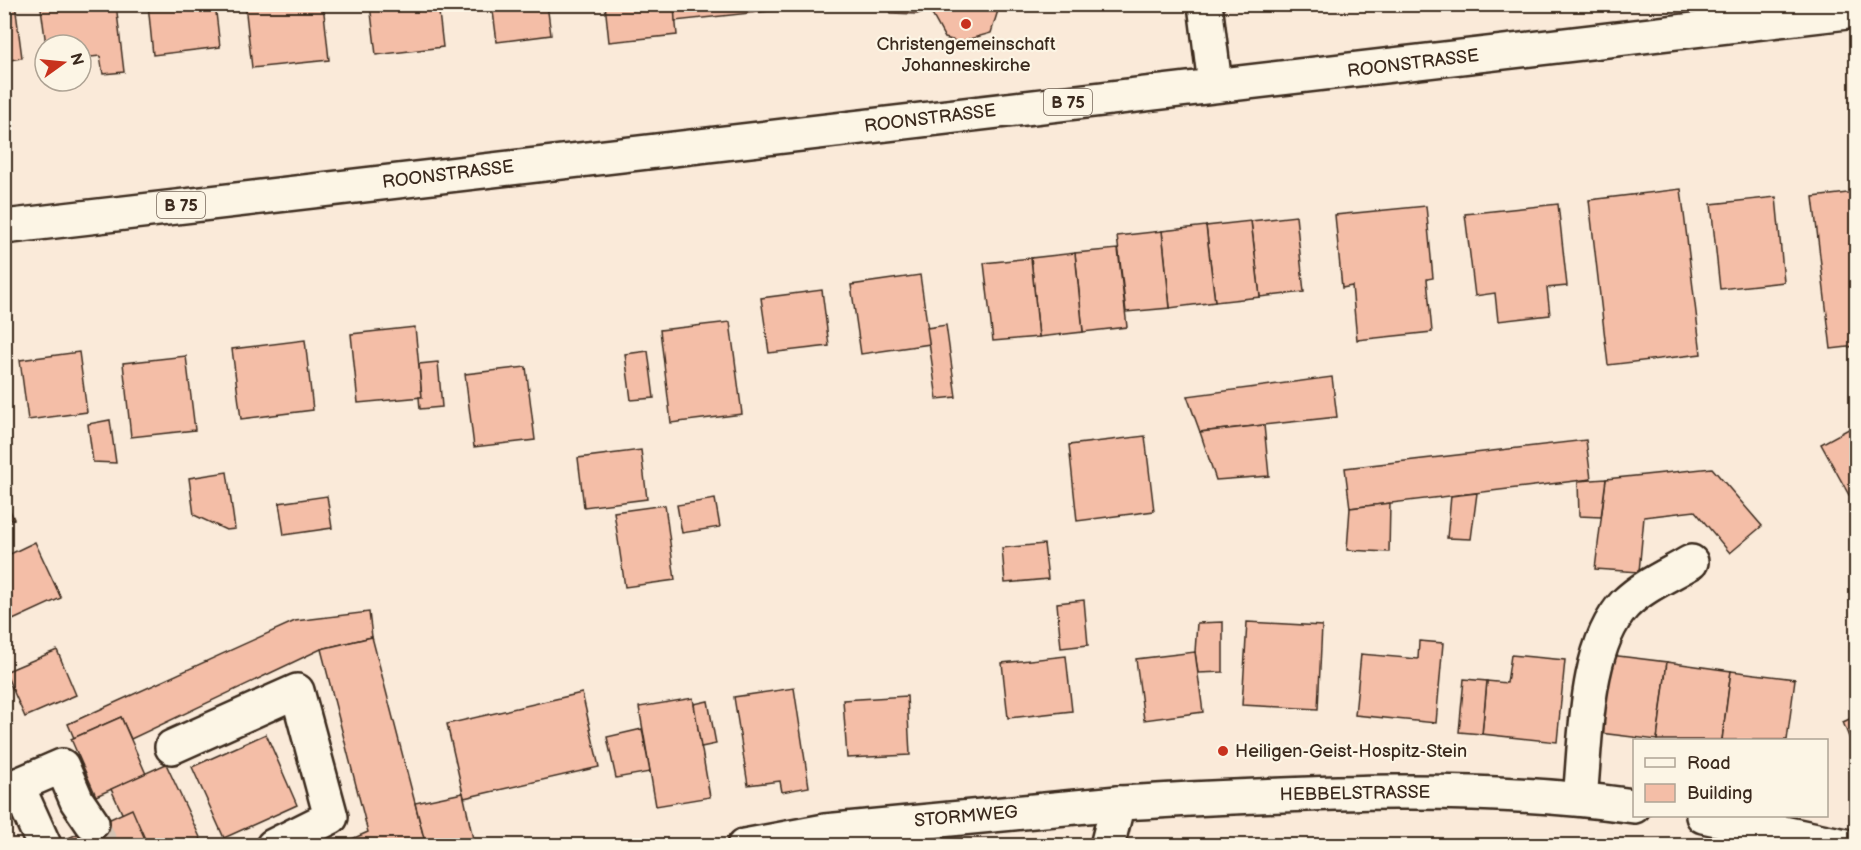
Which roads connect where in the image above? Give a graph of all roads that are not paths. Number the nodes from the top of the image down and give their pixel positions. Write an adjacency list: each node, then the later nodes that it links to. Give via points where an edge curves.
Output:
1 (1205, 4): 3 (main road)
2 (1857, 11): 3 (main road, ROONSTRASSE / B 75)
3 (1215, 85): 4 (main road, ROONSTRASSE / B 75)
4 (4, 227)
5 (1691, 562): 8 (main road, via 1626,604 1601,641)
6 (172, 747): 14 (main road, via 297,691 331,817)
7 (11, 788): 12 (main road, via 62,766 77,801); 13 (main road)
8 (1580, 799): 9 (main road, HEBBELSTRASSE, via 1490,793 1322,792); 10 (main road, HEBBELSTRASSE)
9 (1118, 803): 15 (main road, STORMWEG, via 825,831); 16 (main road)
10 (1633, 806)
11 (1708, 817): 17 (main road)
12 (92, 823)
13 (44, 845)
14 (273, 846)
15 (744, 846)
16 (1107, 846)
17 (1845, 846)

